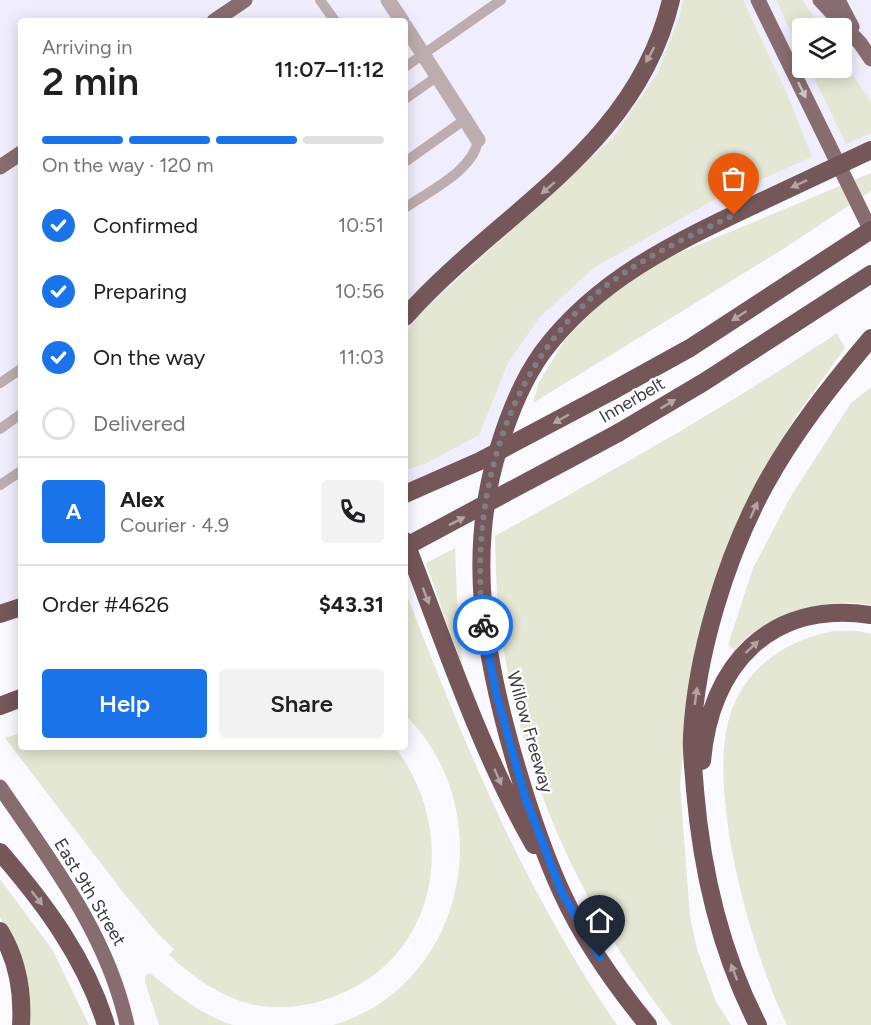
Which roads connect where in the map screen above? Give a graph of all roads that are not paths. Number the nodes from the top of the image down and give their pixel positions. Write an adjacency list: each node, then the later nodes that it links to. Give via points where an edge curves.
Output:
1 (245, 0): 9 (main road)
2 (320, 0): 10 (lane)
3 (388, 0): 11 (street)
4 (501, 0): 14 (lane)
5 (670, 0): 28 (highway, one-way to 28, via 654,48 603,132 568,169)
6 (758, 0): 26 (main road, one-way to 26)
7 (820, 0): 13 (main road)
8 (838, 0): 13 (main road)
9 (218, 18)
10 (333, 18)
11 (400, 18)
12 (408, 31): 14 (street)
13 (860, 43): 15 (main road)
14 (423, 55): 16 (lane); 17 (street)
15 (871, 59)
16 (408, 65)
17 (438, 76): 18 (lane); 19 (street)
18 (408, 97)
19 (466, 118): 20 (street); 23 (lane)
20 (478, 140): 25 (lane, via 470,162)
21 (871, 150): 47 (highway, Willow Freeway, one-way to 47, bridge, via 648,258 590,300 541,355 506,421 489,484 480,548 483,622 496,693 525,797)
22 (18, 155): 24 (main road)
23 (408, 160)
24 (0, 167)
25 (408, 206)
26 (871, 231): 36 (highway, Innerbelt, one-way to 36, bridge, via 690,348 480,461)
27 (871, 274): 37 (highway, Innerbelt, one-way to 27, bridge, via 618,434)
28 (408, 314)
29 (871, 338): 45 (highway, one-way to 29, via 691,740 693,712 702,661 723,589 765,486 795,435)
30 (18, 371): 31 (lane)
31 (0, 383)
32 (18, 416): 33 (lane)
33 (0, 429)
34 (18, 473): 35 (lane)
35 (0, 485)
36 (408, 493)
37 (408, 545)
38 (408, 549): 47 (highway, one-way to 47, via 507,798)
39 (18, 608): 40 (highway)
40 (0, 614)
41 (871, 615): 45 (highway, one-way to 41, via 707,720 723,682 746,652 778,628 805,618 833,612)
42 (18, 699): 43 (highway)
43 (0, 706)
44 (0, 788): 51 (main road, East 9th Street, via 94,933 115,979)
45 (697, 817): 53 (highway, one-way to 45, via 736,979 715,916)
46 (0, 852): 50 (highway, one-way to 50, via 73,950)
47 (562, 893): 52 (highway, Willow Freeway, via 610,973)
48 (0, 931): 49 (highway, via 16,967)
49 (21, 1025)
50 (106, 1025)
51 (127, 1025)
52 (648, 1025)
53 (758, 1025)

